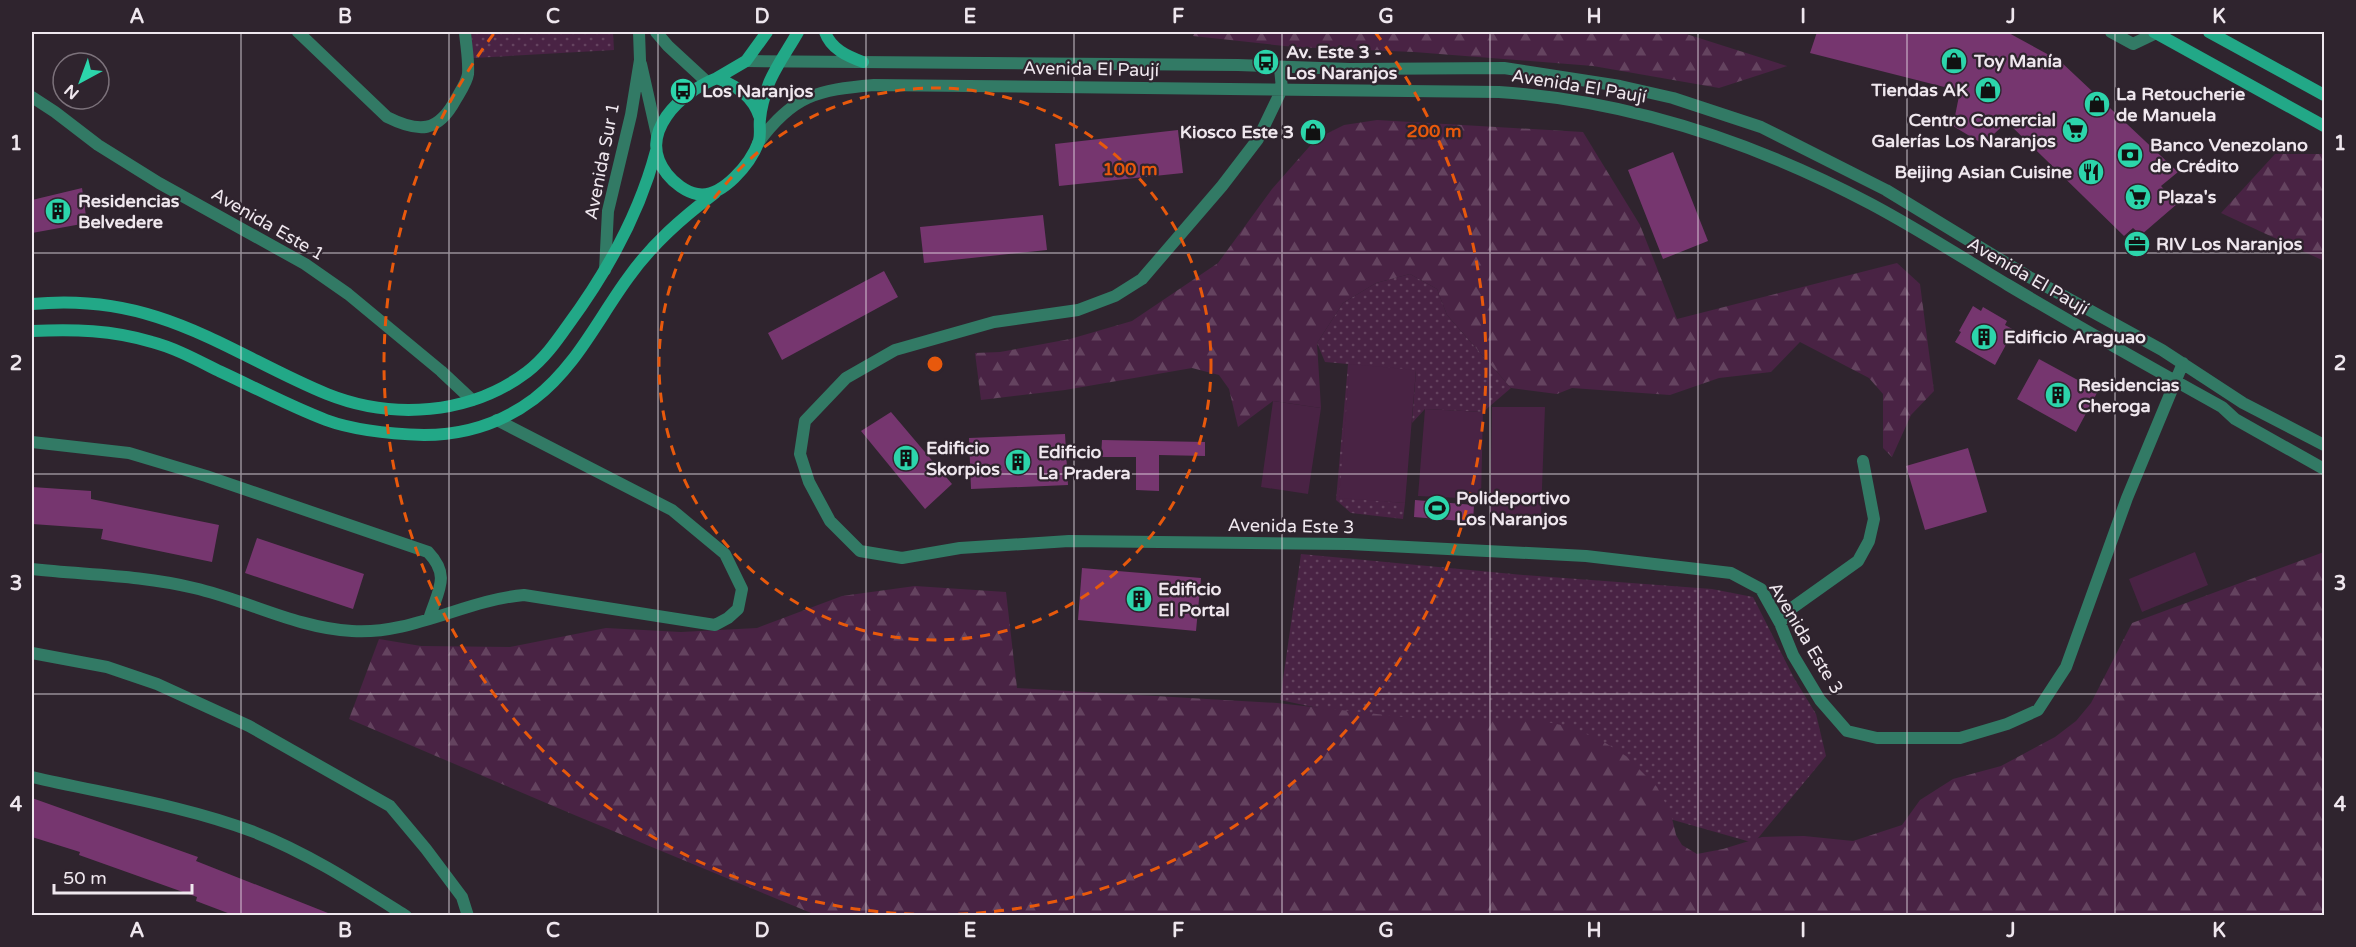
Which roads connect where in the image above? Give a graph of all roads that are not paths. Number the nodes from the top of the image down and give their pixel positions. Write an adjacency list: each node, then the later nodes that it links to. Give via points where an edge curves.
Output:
1 (298, 32): 2 (street, via 387,117 422,129 438,123 450,110 468,76)
2 (465, 32)
3 (639, 32): 11 (street, Avenida Sur 1)
4 (656, 32): 16 (street)
5 (767, 32): 12 (main road)
6 (798, 32): 13 (main road)
7 (825, 32): 14 (main road, via 840,51)
8 (2111, 32): 9 (street, via 2133,44)
9 (2155, 32): 21 (main road)
10 (2209, 32): 18 (main road)
11 (640, 60): 22 (street, Avenida Sur 1); 26 (street, Avenida Sur 1, via 608,211)
12 (746, 61): 13 (street, Avenida El Paují); 16 (main road)
13 (782, 62): 14 (street, Avenida El Paují); 20 (main road, via 770,81)
14 (863, 62): 15 (street, Avenida El Paují)
15 (1280, 68): 17 (street); 29 (street, Avenida El Paují, via 1515,69 1629,88 1726,114 1761,126 1886,190)
16 (712, 80): 20 (main road, via 742,91); 22 (main road, via 666,116)
17 (1282, 89): 23 (street, Avenida El Paují, via 852,87 821,92 793,105); 30 (street, Avenida El Paují, via 1529,94 1618,109 1699,129 1783,162 1872,204); 39 (street, Avenida Este 3, via 1258,139 1142,279 1114,296 1078,310 994,322 895,350 846,378 805,421 800,454 830,521 860,551 902,558 960,548 1069,541 1349,544 1598,558 1731,573 1761,589)
18 (2325, 95)
19 (32, 97): 31 (street, Avenida Este 1, via 159,183 305,264 348,294)
20 (760, 118): 23 (main road)
21 (2325, 126)
22 (657, 135): 24 (main road)
23 (758, 143): 25 (main road, via 744,167)
24 (656, 151): 25 (main road, via 662,168 678,185 697,194); 26 (main road, via 636,212)
25 (715, 193): 32 (main road, via 651,248 583,347 548,387)
26 (605, 270): 31 (main road, via 543,358 503,388)
27 (32, 304): 31 (main road, via 95,304 158,317 326,393 369,406 425,409 452,407)
28 (32, 331): 32 (main road, via 97,330 154,342 328,421 382,433 436,435)
29 (2182, 363): 30 (street, Avenida Este 3); 34 (street, Avenida El Paují, via 2243,403)
30 (2174, 380): 36 (street, Avenida El Paují); 39 (street, Avenida Este 3, via 2066,667 2038,710 1960,738 1877,738 1847,731 1820,700 1793,655)
31 (472, 400)
32 (497, 420): 38 (street, via 672,510 725,554 742,589 738,609 715,625 524,595 500,597)
33 (32, 442): 38 (street, via 129,453 428,552 439,563 442,576)
34 (2325, 445)
35 (1863, 461): 39 (street, via 1874,519 1869,541 1858,561 1792,608)
36 (2325, 469)
37 (32, 569): 38 (street, via 148,578 197,588 313,625 351,631 383,631)
38 (429, 619)
39 (1780, 623)
40 (32, 653): 43 (street, via 107,667 157,684 249,726 390,806 462,897)
41 (32, 777): 42 (street, via 254,832 335,871)
42 (406, 915)
43 (468, 915)

